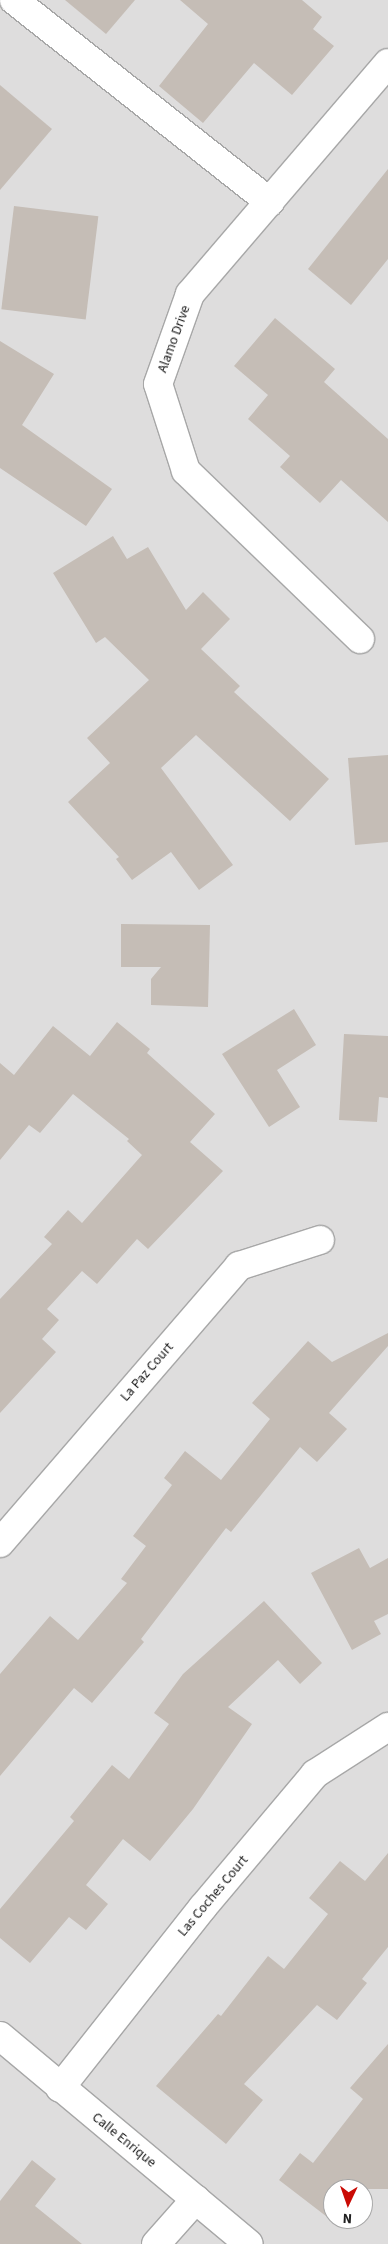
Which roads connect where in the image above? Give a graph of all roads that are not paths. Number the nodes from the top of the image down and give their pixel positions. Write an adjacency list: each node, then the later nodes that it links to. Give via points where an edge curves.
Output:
1 (31, 5): 3 (street)
2 (388, 63): 3 (street, Alamo Drive)
3 (270, 202): 4 (street, Alamo Drive, via 190,294 158,384 186,471)
4 (360, 639)
5 (320, 1240): 6 (street, La Paz Court, via 239,1266)
6 (0, 1543)
7 (388, 1727): 9 (street, Las Coches Court, via 316,1774 203,1907)
8 (0, 2036): 9 (street, Calle Enrique)
9 (60, 2088): 10 (street, Calle Enrique)
10 (196, 2199): 11 (street); 12 (street, Calle Enrique)
11 (156, 2244)
12 (249, 2244)

